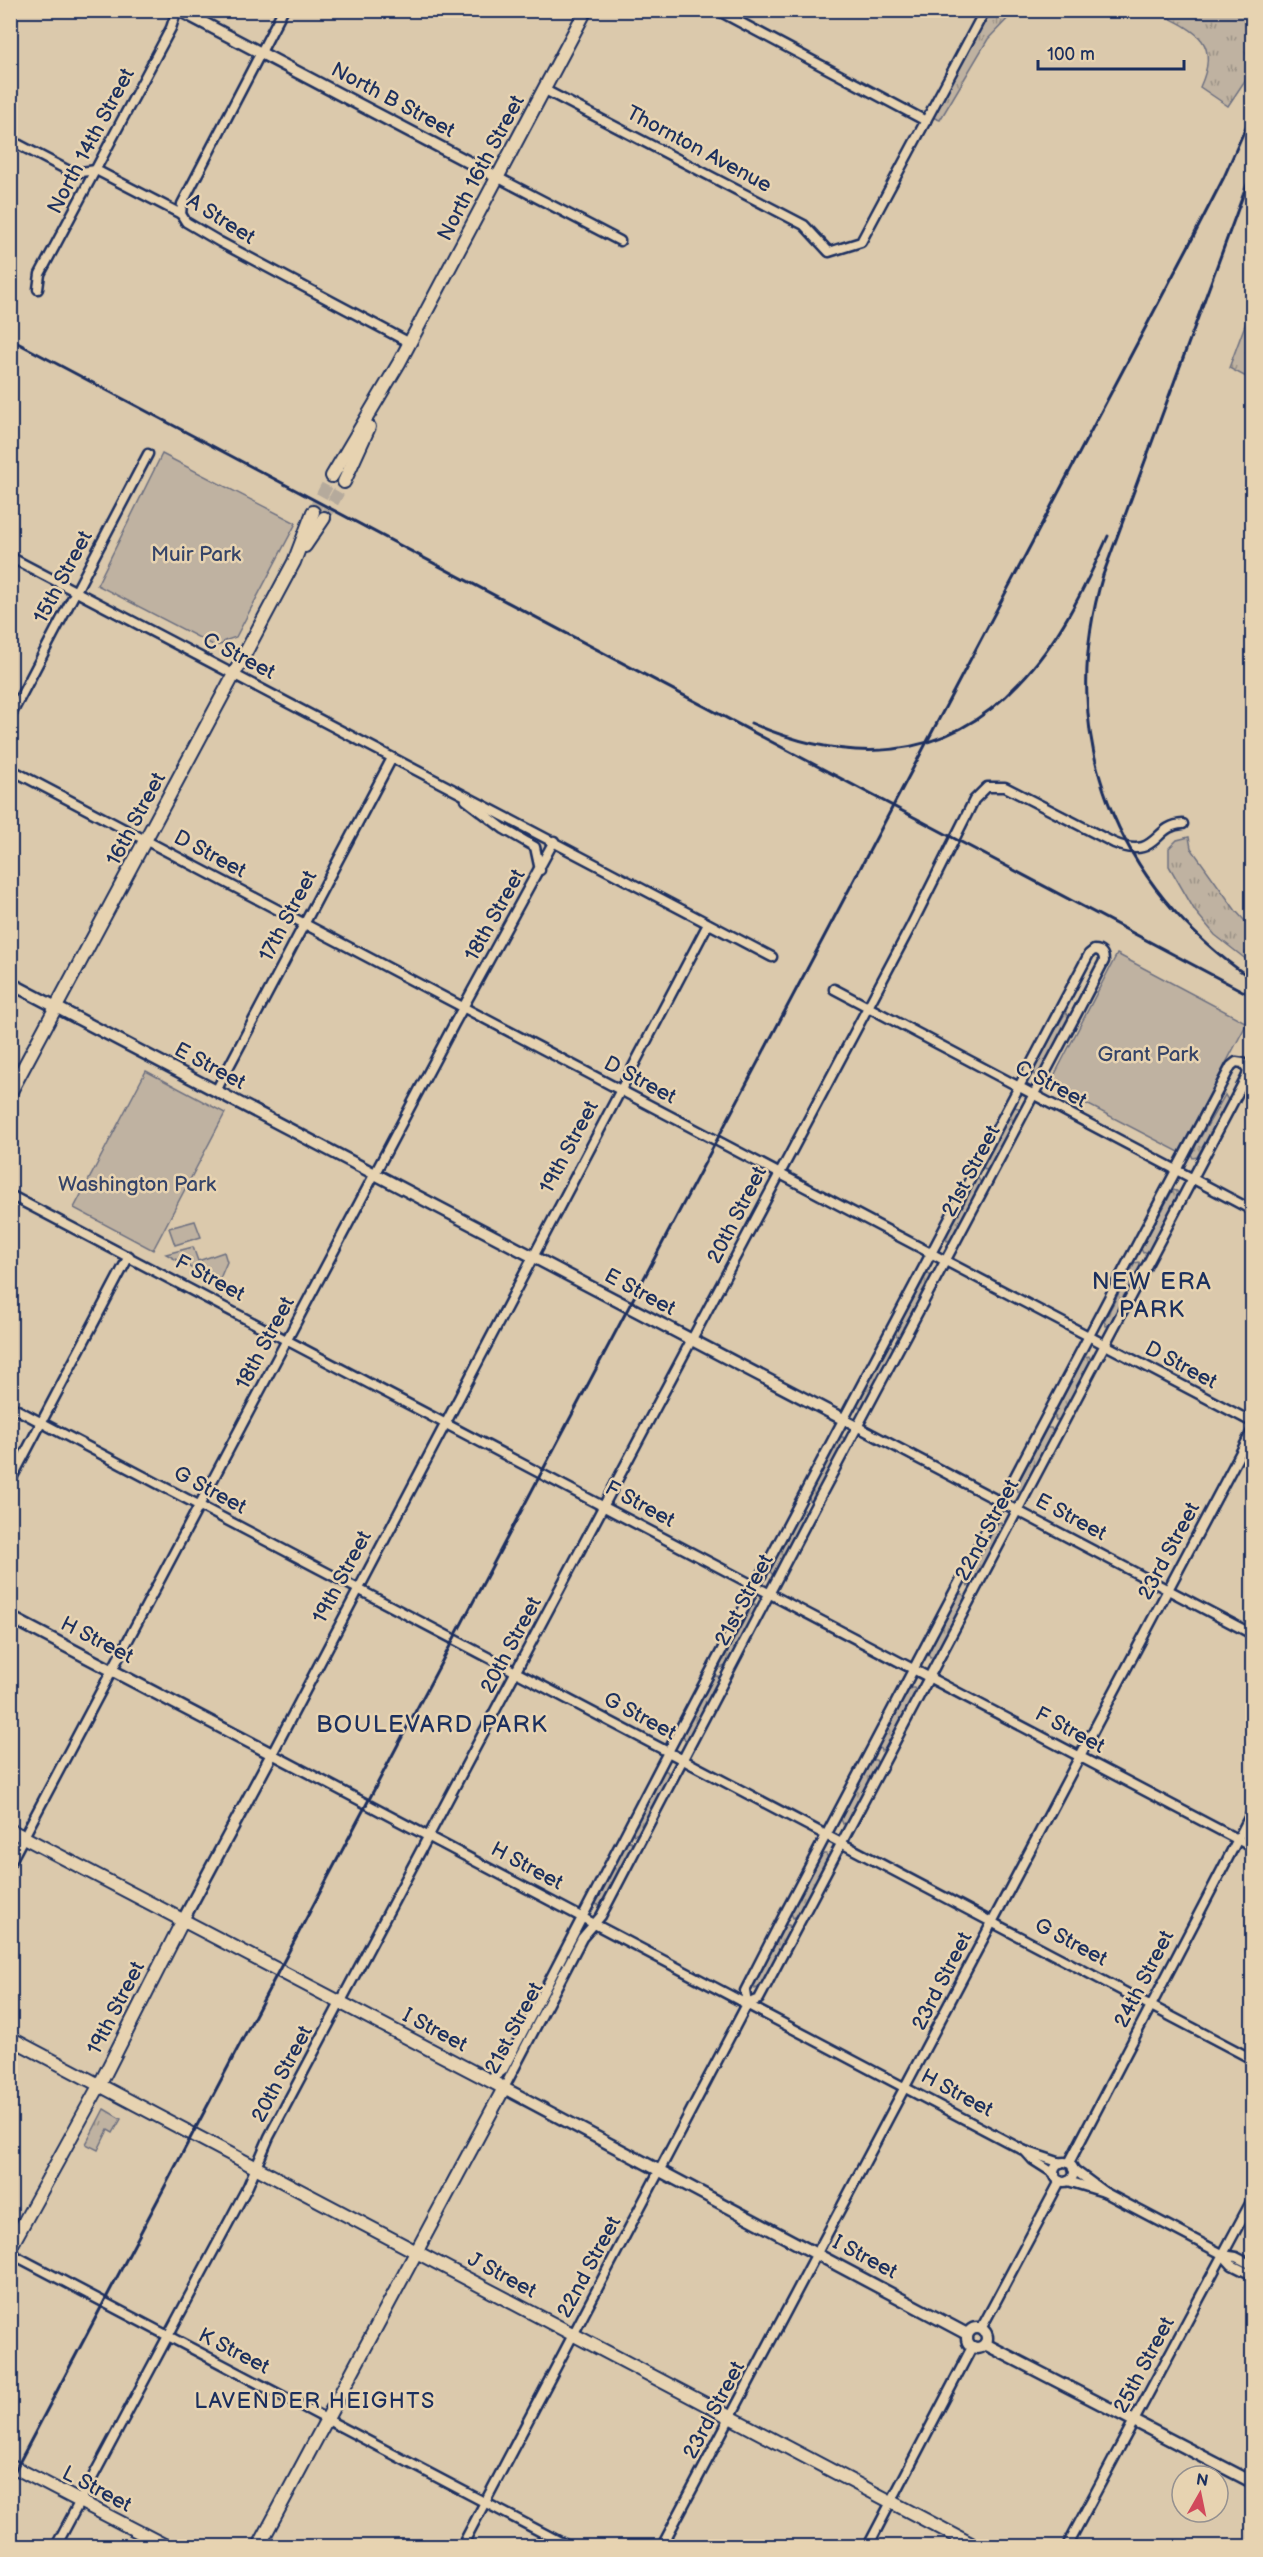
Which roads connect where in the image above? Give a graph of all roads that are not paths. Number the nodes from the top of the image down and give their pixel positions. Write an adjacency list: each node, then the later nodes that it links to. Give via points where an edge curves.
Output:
1 (178, 10): 6 (street, North B Street); 10 (street, North 14th Street)
2 (283, 10): 6 (street)
3 (717, 10): 8 (street)
4 (984, 11): 8 (street)
5 (583, 12): 7 (main road, North 16th Street)
6 (261, 53): 11 (street, North B Street); 12 (street, via 182,204)
7 (545, 90): 8 (street, Thornton Avenue, via 804,225 829,252 861,242); 11 (main road, North 16th Street)
8 (926, 121)
9 (10, 140): 10 (street, A Street, via 73,173)
10 (96, 170): 12 (street, A Street); 14 (street, North 14th Street, via 40,274)
11 (496, 177): 13 (street, North B Street); 15 (main road, North 16th Street)
12 (181, 214): 15 (street, A Street, via 186,222 211,237)
13 (620, 241)
14 (38, 288)
15 (410, 343): 17 (main road)
16 (148, 454): 20 (street, 15th Street)
17 (338, 479)
18 (319, 515): 21 (main road, 16th Street)
19 (10, 557): 20 (street, C Street)
20 (76, 591): 21 (street, C Street); 22 (street, 15th Street)
21 (235, 674): 23 (street, C Street); 27 (main road, 16th Street)
22 (10, 717)
23 (392, 758): 25 (street, C Street); 31 (street, 17th Street)
24 (10, 769): 27 (street, D Street)
25 (451, 787): 28 (street, C Street); 29 (street, C Street, via 504,829 535,847)
26 (1183, 824): 37 (street, 20th Street, via 1166,828 1151,844 1129,848 1014,790 993,786 982,790)
27 (147, 841): 31 (street, D Street); 38 (main road, 16th Street)
28 (554, 841): 29 (street, 18th Street); 30 (street, C Street)
29 (540, 870): 36 (street, 18th Street)
30 (708, 924): 32 (street, C Street); 43 (street, 19th Street)
31 (304, 925): 36 (street, D Street); 44 (street, 17th Street)
32 (772, 957)
33 (10, 983): 38 (street, E Street)
34 (834, 989): 37 (street, C Street)
35 (1062, 1005): 39 (street); 39 (street, 21st Street, via 1090,953 1100,951 1104,961); 42 (street, 21st Street)
36 (463, 1007): 43 (street, D Street); 49 (street, 18th Street)
37 (867, 1007): 42 (street, C Street); 48 (street, 20th Street)
38 (56, 1008): 44 (street, E Street); 45 (main road, 16th Street)
39 (1077, 1013): 46 (street, 21st Street)
40 (1252, 1065): 41 (street, 22nd Street)
41 (1247, 1076): 47 (street, 22nd Street, via 1245,1064 1236,1062 1231,1066); 50 (street, 22nd Street)
42 (1018, 1087): 46 (street, C Street); 53 (street, 21st Street)
43 (621, 1090): 48 (street, D Street); 55 (street, 19th Street)
44 (216, 1091): 49 (street, E Street)
45 (10, 1093)
46 (1034, 1095): 47 (street, C Street); 56 (street, 21st Street)
47 (1177, 1170): 50 (street, C Street); 57 (street, 22nd Street)
48 (778, 1173): 53 (street, D Street); 59 (street, 20th Street)
49 (375, 1174): 55 (street, E Street); 58 (street, 18th Street)
50 (1192, 1178): 52 (street, C Street); 60 (street, 22nd Street)
51 (10, 1195): 54 (street, F Street)
52 (1252, 1210)
53 (931, 1253): 56 (street, D Street); 62 (street, 21st Street)
54 (129, 1256): 58 (street, F Street); 63 (street)
55 (533, 1258): 59 (street, E Street); 64 (street, 19th Street)
56 (946, 1261): 57 (street, D Street); 66 (street, 21st Street)
57 (1089, 1337): 60 (street, D Street); 69 (street, 22nd Street)
58 (288, 1340): 64 (street, F Street); 70 (street, 18th Street)
59 (691, 1341): 62 (street, E Street); 71 (street, 20th Street)
60 (1105, 1345): 65 (street, D Street); 72 (street, 22nd Street)
61 (10, 1406): 63 (street, G Street)
62 (843, 1419): 66 (street, E Street); 73 (street, 21st Street)
63 (42, 1422): 68 (street); 70 (street, G Street)
64 (445, 1422): 71 (street, F Street); 74 (street, 19th Street)
65 (1252, 1422)
66 (858, 1427): 69 (street, E Street); 76 (street, 21st Street)
67 (1252, 1431): 75 (street, 23rd Street)
68 (10, 1482)
69 (1002, 1503): 72 (street, E Street); 79 (street, 22nd Street)
70 (199, 1504): 74 (street, G Street); 80 (street, 18th Street)
71 (604, 1506): 73 (street, F Street); 81 (street, 20th Street)
72 (1017, 1511): 75 (street, E Street); 82 (street, 22nd Street)
73 (756, 1586): 76 (street, F Street); 83 (street, 21st Street)
74 (358, 1588): 81 (street, G Street); 84 (street, 19th Street)
75 (1168, 1591): 78 (street, E Street); 85 (street, 23rd Street)
76 (769, 1593): 79 (street, F Street); 86 (street, 21st Street)
77 (10, 1617): 80 (street, H Street)
78 (1252, 1634)
79 (914, 1669): 82 (street, F Street); 89 (street, 22nd Street)
80 (113, 1670): 84 (street, H Street); 90 (street, 18th Street)
81 (517, 1672): 83 (street, G Street); 91 (street, 20th Street)
82 (929, 1677): 85 (street, F Street); 93 (street, 22nd Street)
83 (668, 1752): 86 (street, G Street); 96 (street, 21st Street)
84 (272, 1754): 91 (street, H Street); 97 (street, 19th Street)
85 (1080, 1756): 92 (street, F Street); 98 (street, 23rd Street)
86 (682, 1759): 89 (street, G Street); 99 (street, 21st Street)
87 (1252, 1812): 92 (street, 24th Street)
88 (10, 1830): 90 (main road, I Street)
89 (827, 1835): 93 (street, G Street); 101 (street, 22nd Street, via 745,1991)
90 (25, 1837): 95 (street, 18th Street); 97 (main road, I Street)
91 (429, 1837): 96 (street, H Street); 100 (street, 20th Street)
92 (1238, 1839): 94 (street, F Street); 102 (street, 24th Street)
93 (842, 1843): 98 (street, G Street); 101 (street, 22nd Street, via 759,1999)
94 (1252, 1847)
95 (10, 1863)
96 (582, 1916): 99 (street, H Street); 105 (street, 21st Street, via 503,2070)
97 (183, 1920): 100 (main road, I Street); 106 (main road, 19th Street)
98 (993, 1922): 102 (street, G Street); 108 (street, 23rd Street)
99 (594, 1923): 101 (street, H Street); 107 (street, 21st Street, via 582,1938)
100 (341, 2003): 105 (main road, I Street); 111 (street, 20th Street)
101 (747, 2004): 108 (street, H Street); 112 (street, 22nd Street)
102 (1152, 2006): 104 (street, G Street); 110 (street, 24th Street)
103 (10, 2038): 106 (main road, J Street)
104 (1252, 2059)
105 (489, 2081): 107 (main road, I Street)
106 (99, 2086): 111 (main road, J Street); 116 (main road, 19th Street)
107 (504, 2088): 112 (street, I Street); 118 (main road, 21st Street)
108 (906, 2088): 109 (street, H Street); 119 (street, 23rd Street)
109 (1025, 2151): 110 (street, H Street); 113 (street, H Street)
110 (1068, 2165): 113 (street, via 1072,2177); 113 (street, via 1055,2169); 114 (street, H Street)
111 (255, 2168): 118 (main road, J Street); 126 (street, 20th Street)
112 (659, 2171): 119 (street, I Street); 125 (street, 22nd Street)
113 (1061, 2179): 114 (street, H Street); 123 (street)
114 (1104, 2192): 120 (street, H Street)
115 (1252, 2200): 120 (street, 25th Street)
116 (10, 2248)
117 (10, 2253): 126 (street, K Street)
118 (417, 2253): 125 (main road, J Street); 130 (main road, 21st Street)
119 (817, 2253): 124 (street, I Street); 129 (street, 23rd Street)
120 (1222, 2254): 121 (street, H Street); 122 (street, H Street, via 1232,2265); 131 (street, 25th Street)
121 (1252, 2265)
122 (1252, 2275)
123 (981, 2329): 124 (street, via 974,2328); 127 (street, via 986,2334)
124 (968, 2334): 128 (street, via 967,2342)
125 (574, 2335): 129 (main road, J Street); 135 (street, 22nd Street)
126 (168, 2337): 130 (street, K Street); 134 (street, 20th Street)
127 (985, 2344): 128 (street); 131 (street)
128 (972, 2347): 136 (street)
129 (730, 2417): 136 (main road, J Street); 142 (street, 23rd Street)
130 (328, 2419): 135 (street, K Street); 139 (main road, 21st Street)
131 (1135, 2421): 133 (street); 145 (street, 25th Street)
132 (10, 2465): 134 (main road, L Street)
133 (1252, 2482)
134 (79, 2502): 137 (street, 20th Street); 138 (main road, L Street)
135 (485, 2502): 140 (street, 22nd Street); 141 (street, K Street)
136 (891, 2502): 143 (street); 144 (main road, J Street)
137 (56, 2547)
138 (165, 2547)
139 (259, 2547)
140 (462, 2547)
141 (568, 2547)
142 (662, 2547)
143 (868, 2547)
144 (975, 2547)
145 (1067, 2547)

